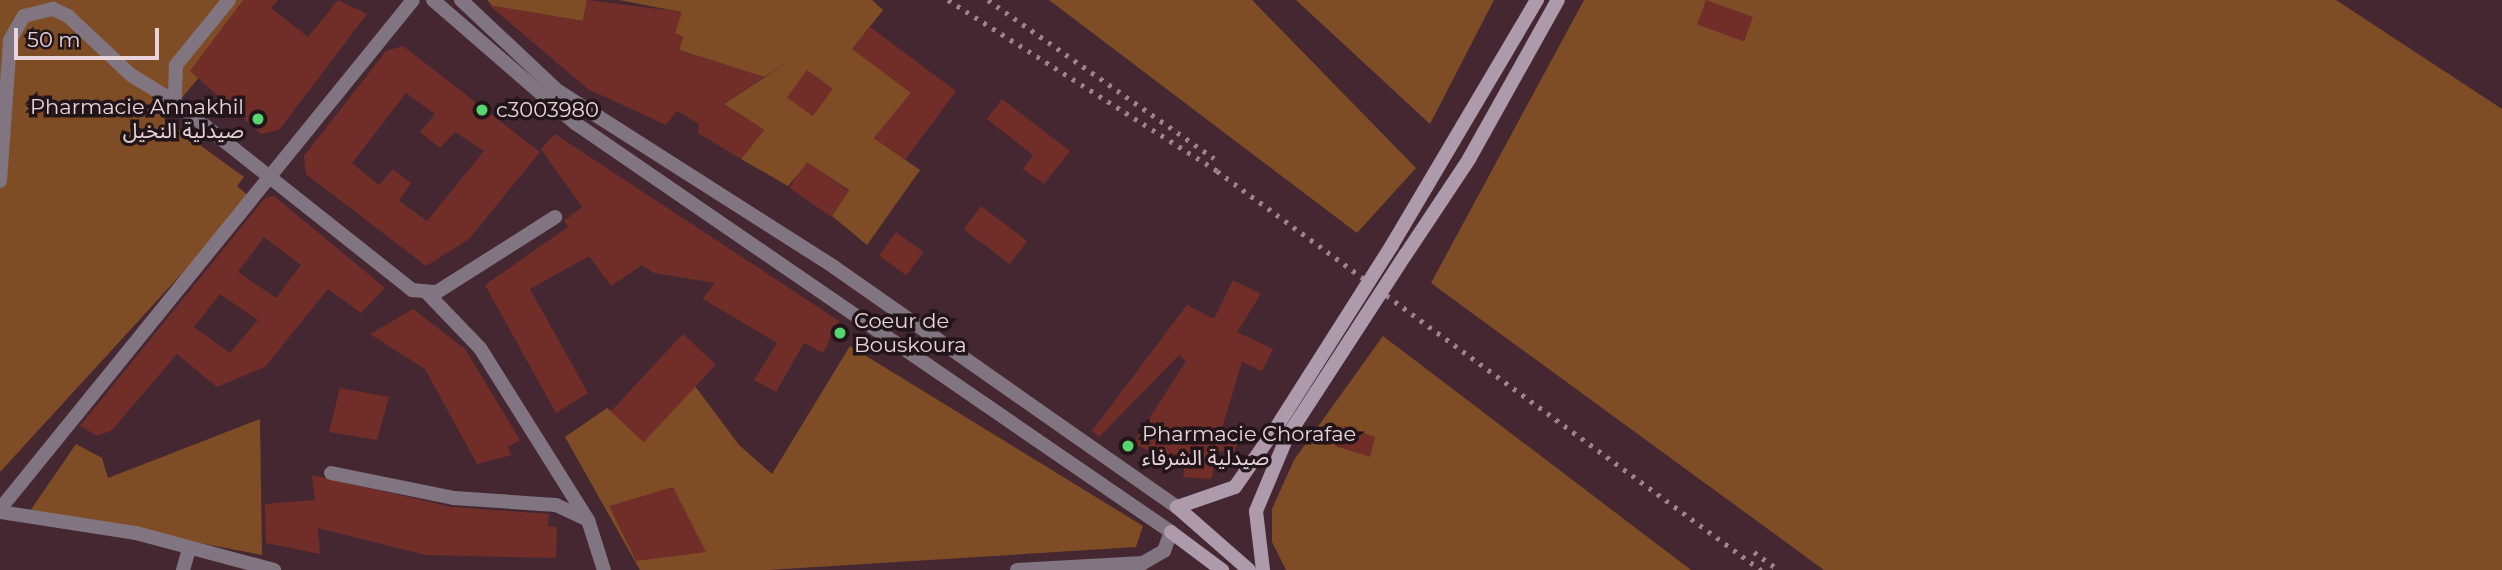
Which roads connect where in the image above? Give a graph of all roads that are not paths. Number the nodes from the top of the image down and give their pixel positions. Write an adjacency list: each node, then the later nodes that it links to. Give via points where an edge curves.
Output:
1 (229, 0): 7 (street, via 176,65)
2 (413, 0): 8 (street)
3 (433, 0): 19 (street, via 575,123)
4 (461, 0): 14 (street, via 558,91 834,267)
5 (1537, 0): 12 (main road, bridge)
6 (1558, 0): 12 (main road, bridge, via 1469,159)
7 (175, 102): 8 (street); 9 (street, via 131,75 68,16 53,9 24,16 10,40)
8 (270, 173): 11 (street, via 412,290); 15 (street)
9 (0, 181)
10 (555, 217): 11 (street)
11 (428, 294): 17 (street, via 480,348)
12 (1282, 433): 14 (main road, via 1235,487); 28 (main road, via 1256,511)
13 (331, 473): 17 (street, via 454,498 556,505)
14 (1177, 507): 27 (main road)
15 (0, 510): 16 (street)
16 (19, 515): 18 (street); 20 (street, via 136,533)
17 (588, 520): 24 (street)
18 (0, 522)
19 (1171, 532): 21 (street); 26 (main road)
20 (189, 549): 22 (street); 23 (street)
21 (1158, 564): 25 (street)
22 (183, 570)
23 (274, 570)
24 (604, 570)
25 (1017, 570)
26 (1222, 570)
27 (1249, 570)
28 (1263, 570)

